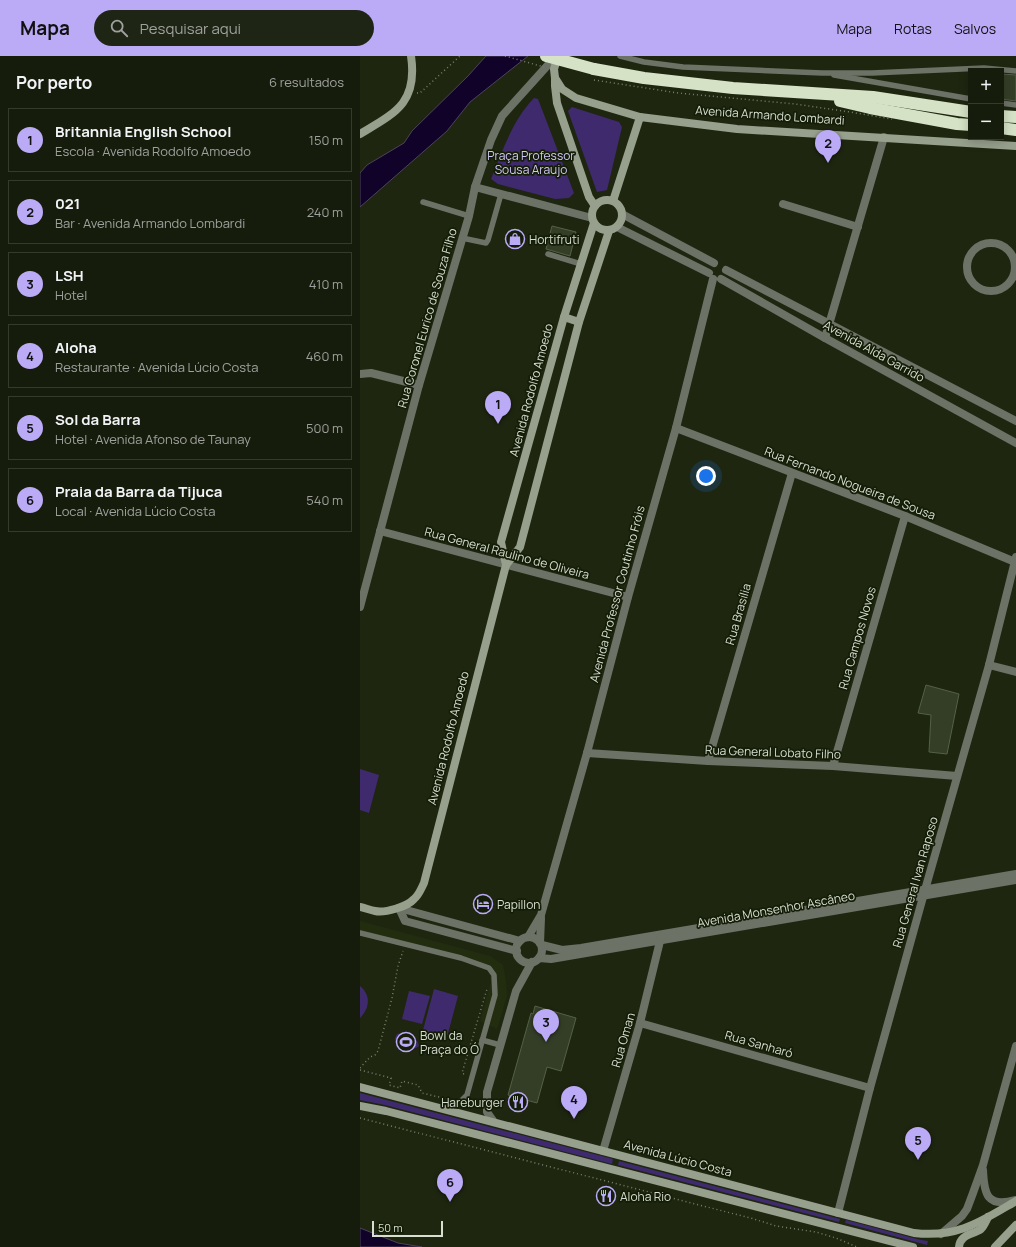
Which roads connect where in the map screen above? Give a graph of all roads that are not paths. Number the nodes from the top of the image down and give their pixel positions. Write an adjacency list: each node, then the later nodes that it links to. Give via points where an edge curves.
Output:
1 (411, 56): 21 (main road, via 411,74 406,99 391,115)
2 (557, 56): 9 (main road); 24 (street, Rua Coronel Eurico de Souza Filho, via 502,116)
3 (620, 56): 8 (lane, via 683,67)
4 (545, 62): 10 (highway, Avenida Armando Lombardi, bridge, via 592,74)
5 (968, 70): 8 (lane)
6 (1004, 71): 7 (lane)
7 (1016, 71)
8 (822, 73): 11 (lane)
9 (555, 78): 16 (main road, Avenida Armando Lombardi, via 562,89 576,98); 29 (main road, via 557,103 589,197)
10 (809, 94): 14 (highway, Avenida Armando Lombardi, via 873,97); 18 (highway)
11 (968, 99)
12 (1004, 103): 13 (lane)
13 (1016, 105)
14 (968, 112)
15 (1004, 116): 17 (highway)
16 (640, 117): 22 (main road, Avenida Armando Lombardi, via 737,129); 26 (main road)
17 (1016, 117)
18 (968, 125)
19 (1004, 128): 20 (highway)
20 (1016, 130)
21 (360, 134)
22 (884, 137): 23 (main road, Avenida Armando Lombardi); 33 (street)
23 (1016, 146)
24 (475, 187): 25 (street); 31 (street, Rua Coronel Eurico de Souza Filho)
25 (501, 194): 32 (street); 35 (lane, via 486,243)
26 (613, 201): 29 (main road, via 603,200); 30 (main road, via 618,204)
27 (423, 202): 31 (lane)
28 (783, 204): 33 (street)
29 (595, 206): 32 (main road)
30 (622, 214): 34 (main road, via 620,224); 37 (street)
31 (469, 216): 35 (street, Rua Coronel Eurico de Souza Filho)
32 (593, 221): 34 (main road, via 598,228); 38 (main road, Avenida Rodolfo Amoedo)
33 (858, 227): 44 (street)
34 (613, 229): 41 (street, Avenida Alda Garrido); 43 (main road, Avenida Rodolfo Amoedo)
35 (462, 238): 47 (street, Rua Coronel Eurico de Souza Filho)
36 (548, 254): 38 (lane)
37 (714, 263): 39 (street, Avenida Alda Garrido, via 721,264); 41 (street, via 711,266)
38 (581, 264): 42 (main road, Avenida Rodolfo Amoedo)
39 (726, 270): 41 (street, via 726,274); 44 (street, Avenida Alda Garrido)
40 (1015, 275): 40 (street, via 1013,257 1001,244 983,243 969,254 966,272 970,280 984,290 1002,288)
41 (714, 277): 45 (street, Avenida Alda Garrido); 49 (street, Avenida Professor Coutinho Fróis)
42 (564, 318): 43 (main road); 55 (main road, Avenida Rodolfo Amoedo, via 501,542)
43 (579, 322): 55 (main road, Avenida Rodolfo Amoedo, via 520,547)
44 (830, 323): 45 (street); 48 (street, Avenida Alda Garrido)
45 (825, 338): 50 (street, Avenida Alda Garrido)
46 (360, 374): 47 (street, via 371,373)
47 (419, 385): 53 (street, Rua Coronel Eurico de Souza Filho)
48 (1016, 421)
49 (676, 428): 51 (street, Rua Fernando Nogueira de Sousa); 56 (street, Avenida Professor Coutinho Fróis)
50 (1016, 443)
51 (792, 473): 52 (street, Rua Fernando Nogueira de Sousa); 61 (street, Rua Brasília)
52 (904, 516): 54 (street, Rua Fernando Nogueira de Sousa); 62 (street, Rua Campos Novos)
53 (380, 531): 55 (street, Rua General Raulino de Oliveira); 57 (street, Rua Coronel Eurico de Souza Filho)
54 (1015, 560): 58 (street, Rua General Ivan Raposo)
55 (506, 564): 56 (street, Rua General Raulino de Oliveira); 68 (main road, Avenida Rodolfo Amoedo, via 424,883 413,901)
56 (628, 598): 60 (street, Avenida Professor Coutinho Fróis)
57 (360, 607)
58 (989, 665): 59 (street); 63 (street, Rua General Ivan Raposo)
59 (1016, 672)
60 (587, 753): 61 (street, Rua General Lobato Filho); 69 (street, Avenida Professor Coutinho Fróis)
61 (708, 761): 62 (street, Rua General Lobato Filho)
62 (833, 766): 63 (street, Rua General Lobato Filho)
63 (957, 776): 66 (street, Rua General Ivan Raposo)
64 (1016, 874): 66 (street, Avenida Monsenhor Ascâneo)
65 (1016, 880): 66 (street, Avenida Monsenhor Ascâneo)
66 (924, 893): 71 (street, Avenida Monsenhor Ascâneo); 81 (street, Rua General Ivan Raposo)
67 (360, 907): 68 (main road, via 377,912)
68 (399, 908): 72 (street); 74 (street, via 405,921)
69 (540, 915): 72 (street, Avenida Professor Coutinho Fróis); 73 (street, Avenida Professor Coutinho Fróis)
70 (360, 933): 77 (lane, via 461,958 489,968 494,975 495,995)
71 (661, 938): 73 (street, Avenida Monsenhor Ascâneo, via 562,950); 75 (street, Avenida Monsenhor Ascâneo); 76 (street, Rua Oman)
72 (524, 939): 73 (street, via 535,938); 74 (street, via 518,944)
73 (541, 944): 75 (street, via 542,952)
74 (517, 951): 75 (street, via 520,959 528,963)
75 (536, 960): 78 (street, via 516,991)
76 (640, 1023): 81 (street, Rua Sanharó); 85 (street, Rua Oman)
77 (482, 1040): 78 (lane); 83 (lane, via 467,1095 456,1104)
78 (500, 1045): 84 (street, via 487,1092 487,1112)
79 (1016, 1046): 86 (street)
80 (360, 1086): 83 (main road, Avenida Lúcio Costa)
81 (870, 1088): 88 (street, Rua General Ivan Raposo)
82 (360, 1106): 92 (main road)
83 (439, 1108): 84 (main road, Avenida Lúcio Costa)
84 (494, 1122): 85 (main road, Avenida Lúcio Costa)
85 (603, 1151): 88 (main road, Avenida Lúcio Costa)
86 (983, 1165): 87 (street, via 984,1186 991,1199 1005,1203); 91 (street, via 967,1209)
87 (1016, 1200): 89 (main road)
88 (838, 1213): 91 (main road, Avenida Lúcio Costa, via 914,1233)
89 (988, 1217): 91 (main road, Avenida Lúcio Costa, via 962,1230); 93 (main road, via 982,1228 962,1239)
90 (1016, 1225): 94 (main road)
91 (941, 1234)
92 (913, 1247)
93 (959, 1247)
94 (995, 1247)

